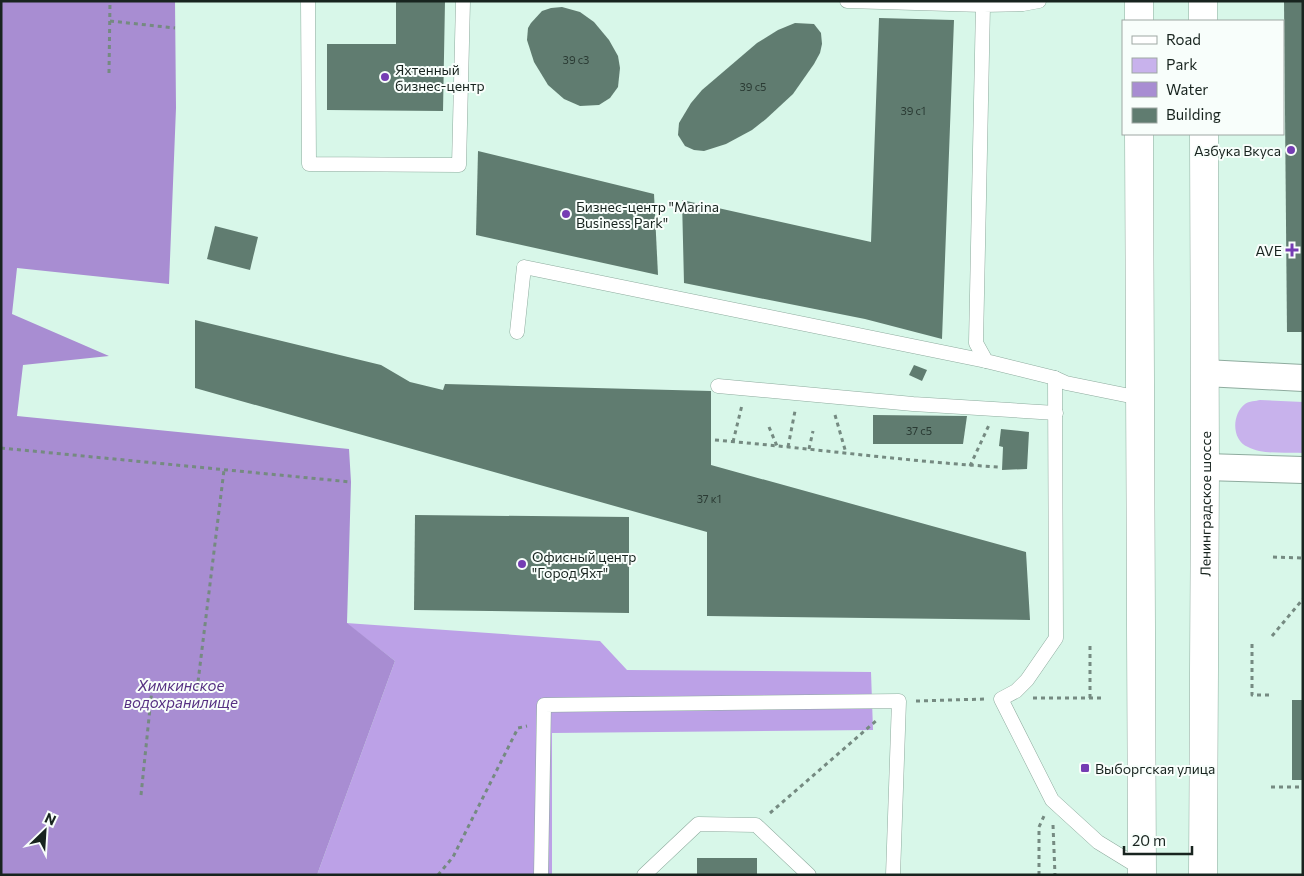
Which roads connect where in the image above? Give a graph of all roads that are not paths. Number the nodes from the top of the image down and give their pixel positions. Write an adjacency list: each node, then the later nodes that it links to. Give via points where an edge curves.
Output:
1 (308, 1): 2 (lane, via 309,164 460,165)
2 (463, 1)
3 (847, 1): 7 (lane)
4 (1039, 1): 7 (lane)
5 (1139, 1): 8 (main road)
6 (1203, 1): 9 (main road)
7 (983, 4): 13 (lane, via 976,343)
8 (1139, 20)
9 (1203, 20)
10 (1139, 135): 18 (main road)
11 (1204, 135): 14 (main road, Ленинградское шоссе)
12 (517, 332): 13 (lane, via 524,267)
13 (986, 361): 15 (lane)
14 (1205, 373): 16 (street); 20 (main road, Ленинградское шоссе)
15 (1055, 378): 18 (lane); 19 (lane)
16 (1303, 378)
17 (718, 386): 19 (lane)
18 (1140, 398): 22 (main road)
19 (1056, 413): 22 (lane, via 1056,638 1027,680 1001,699 1052,800 1098,842)
20 (1205, 467): 21 (street); 27 (main road, Ленинградское шоссе)
21 (1303, 470)
22 (1142, 872)
23 (541, 875): 26 (lane, via 544,705 898,702)
24 (644, 875): 25 (lane, via 698,824 756,825)
25 (809, 875)
26 (893, 875)
27 (1203, 875)

